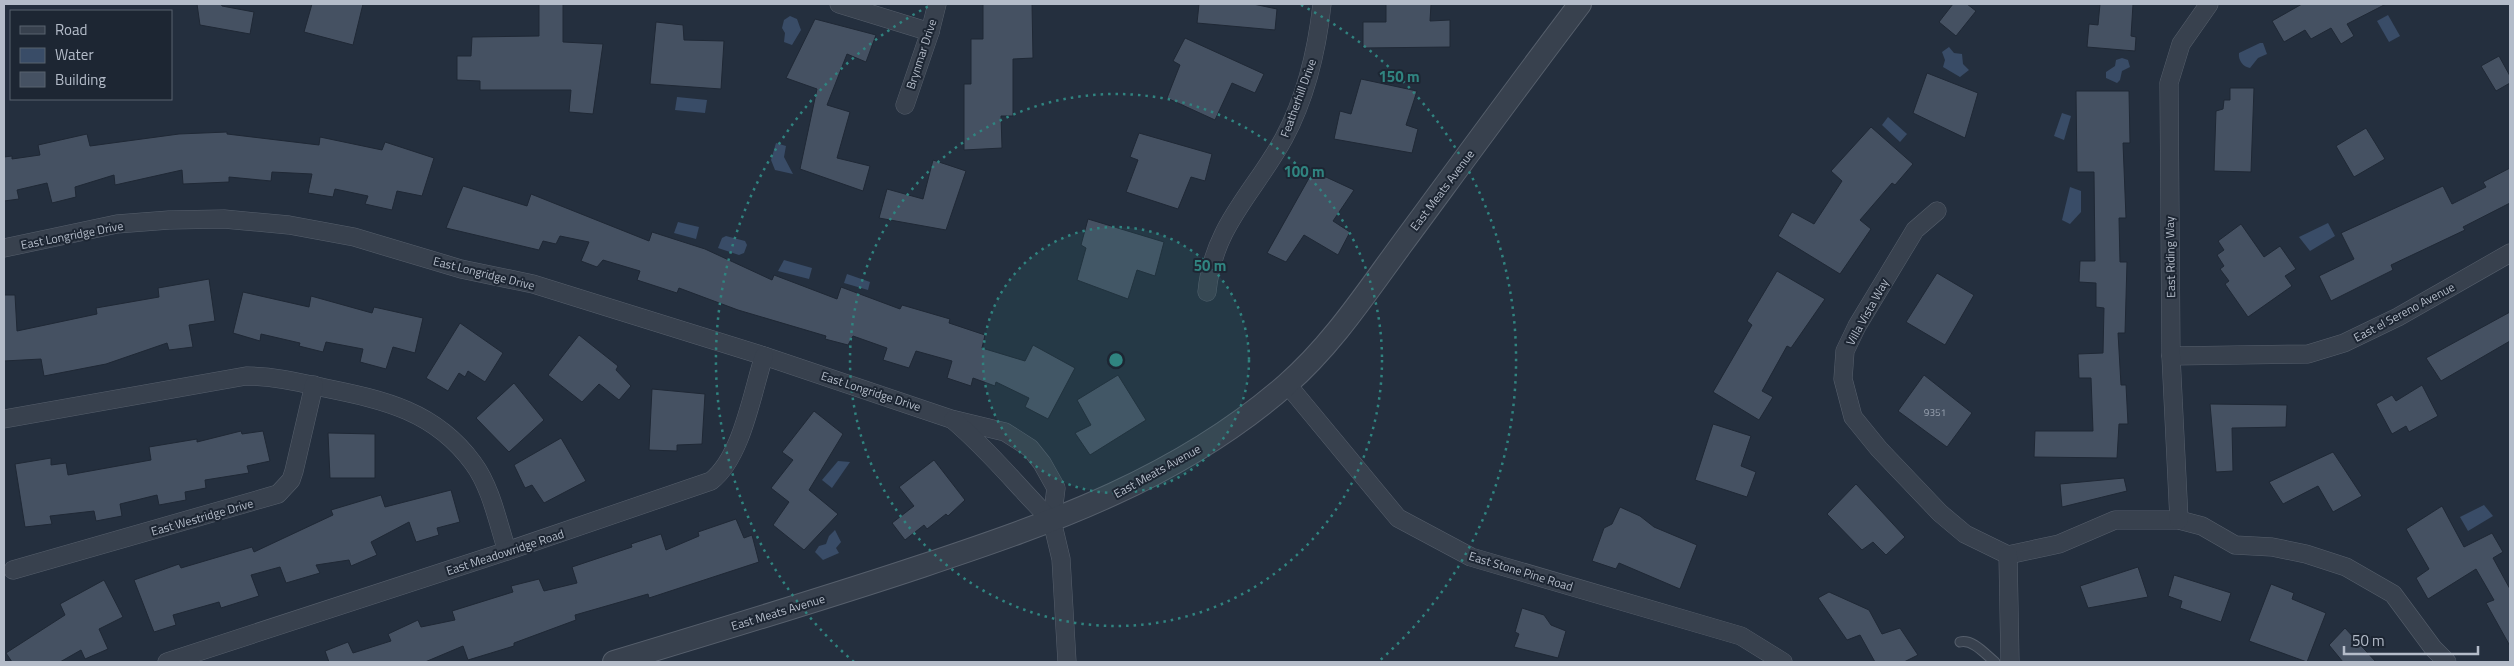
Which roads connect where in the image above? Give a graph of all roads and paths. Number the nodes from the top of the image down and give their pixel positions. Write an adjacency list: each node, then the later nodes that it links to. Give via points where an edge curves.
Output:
1 (839, 4): 6 (street)
2 (937, 4): 6 (street, Brynmar Drive)
3 (1322, 4): 11 (street, Featherhill Drive, via 1314,53 1295,114 1274,154 1218,242)
4 (1580, 4): 14 (street, East Meats Avenue, via 1337,331)
5 (2206, 4): 13 (street, East Riding Way, via 2181,44 2170,83)
6 (930, 32): 7 (street, Brynmar Drive)
7 (905, 105)
8 (1937, 211): 21 (street, Villa Vista Way, via 1915,230 1858,326 1845,351 1843,379 1853,417 1940,513 1965,534)
9 (4, 248): 12 (street, East Longridge Drive, via 117,224 224,219 289,225 354,237 461,269 533,284)
10 (2510, 253): 13 (street, East el Sereno Avenue, via 2398,317 2344,343 2308,354)
11 (1207, 292)
12 (764, 356): 17 (street, East Longridge Drive); 20 (street, East Meadowridge Road, via 740,433 719,475 710,481)
13 (2171, 356): 18 (street, East Riding Way)
14 (1287, 384): 19 (street, East Meats Avenue, via 1183,460 1123,491); 27 (street, East Stone Pine Road, via 1398,518 1471,557 1741,636)
15 (314, 385): 16 (street, via 262,376 232,377); 20 (street, via 415,412 440,428 475,464); 22 (street, East Westridge Drive, via 294,471 291,480 278,494)
16 (4, 419)
17 (951, 419): 19 (street, East Longridge Drive, via 994,457); 19 (street, East Longridge Drive, via 1005,432 1030,448 1056,488)
18 (2179, 520): 21 (street, via 2115,520 2059,544); 29 (street, via 2202,526 2235,545 2272,547 2346,567 2393,594)
19 (1052, 521): 25 (street, East Meats Avenue, via 853,589); 26 (street, via 1061,558)
20 (507, 551): 24 (street, East Meadowridge Road)
21 (2008, 555): 28 (street)
22 (13, 570)
23 (1960, 642): 28 (lane, via 1972,643)
24 (167, 662)
25 (614, 662)
26 (1067, 662)
27 (1782, 662)
28 (2003, 662)
29 (2446, 662)

